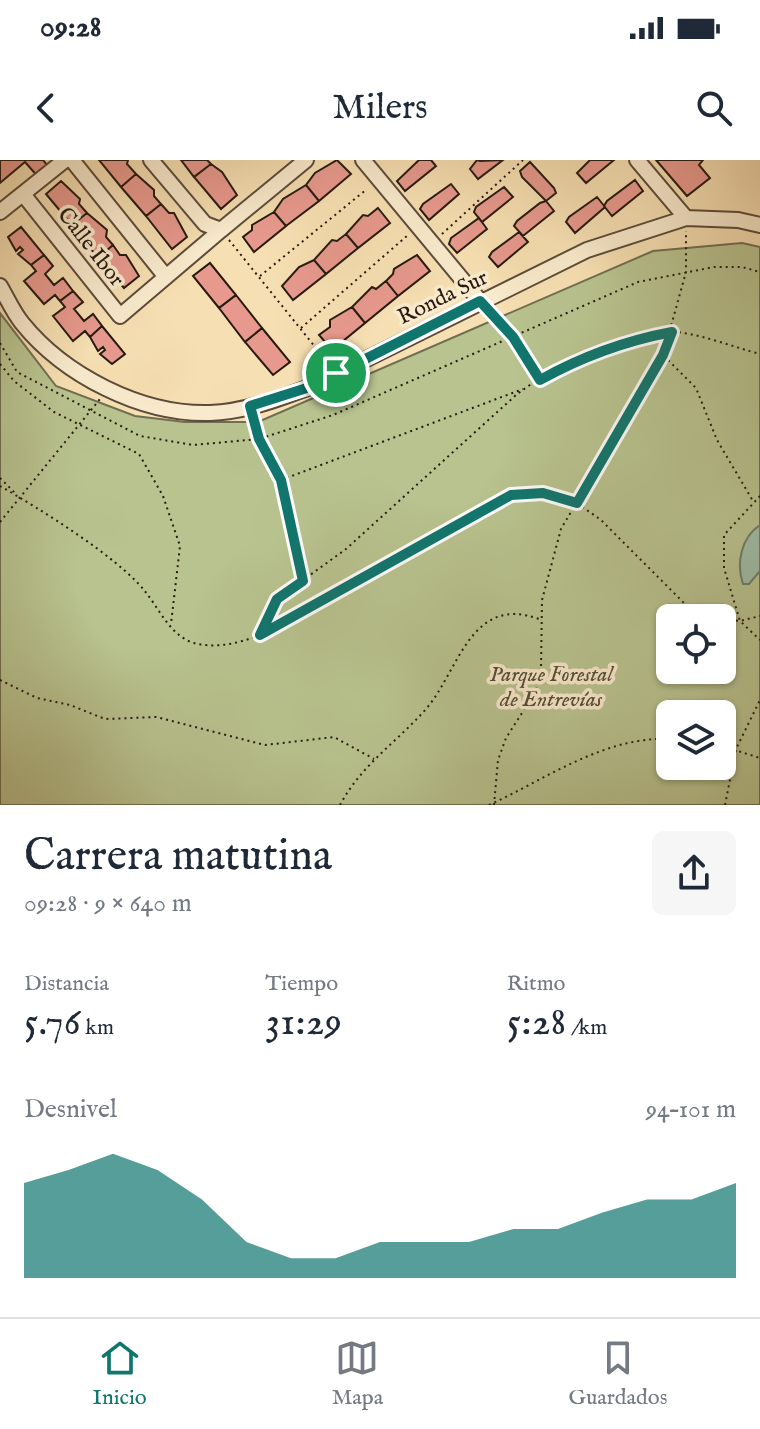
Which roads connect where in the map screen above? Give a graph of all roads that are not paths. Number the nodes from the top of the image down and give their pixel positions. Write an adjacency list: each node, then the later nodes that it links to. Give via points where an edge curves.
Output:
1 (65, 160): 7 (street)
2 (72, 160): 12 (street, Calle Ibor)
3 (151, 160): 11 (street, via 205,224)
4 (306, 160): 11 (street, Calle Ibor)
5 (363, 160): 14 (street)
6 (637, 160): 9 (street)
7 (23, 194): 8 (street); 12 (street, Calle Ibor, via 120,316)
8 (0, 212)
9 (686, 218): 10 (street, Ronda Sur); 14 (street, Ronda Sur, via 587,250)
10 (760, 225)
11 (221, 230): 12 (street, Calle Ibor)
12 (166, 277)
13 (0, 286): 14 (street, Ronda Sur, via 21,321 49,352 107,388 167,408 209,413 310,387)
14 (480, 301)

